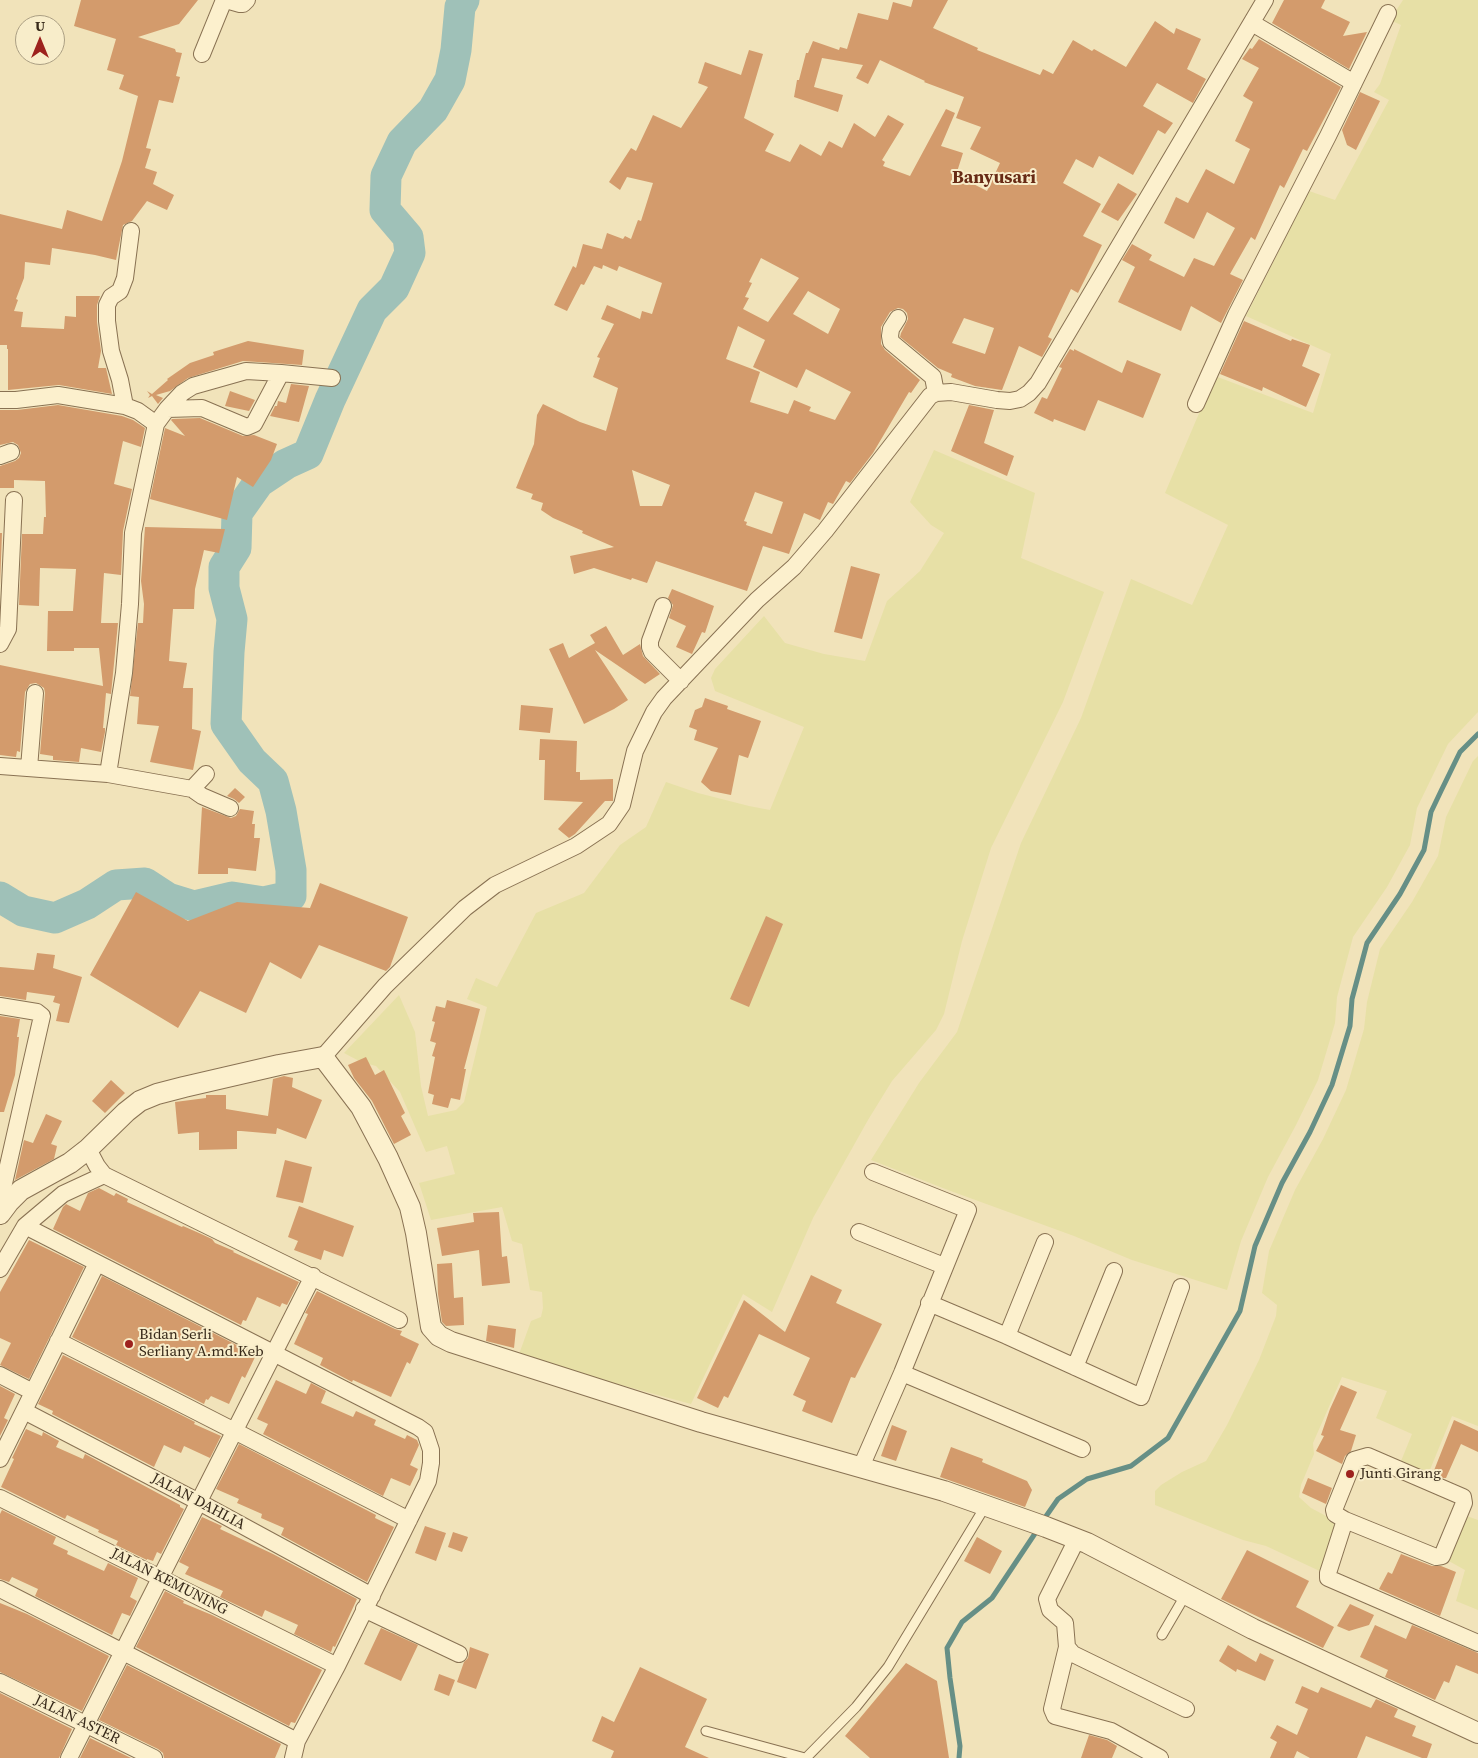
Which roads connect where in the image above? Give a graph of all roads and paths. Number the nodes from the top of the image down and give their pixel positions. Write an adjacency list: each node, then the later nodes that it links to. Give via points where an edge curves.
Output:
1 (225, 0): 2 (street, via 243,4); 6 (street)
2 (247, 0)
3 (1265, 0): 5 (street)
4 (1388, 13): 7 (street)
5 (1252, 23): 7 (street); 12 (street, via 1038,384 1029,394 1010,401 951,392)
6 (202, 54)
7 (1350, 80): 14 (street)
8 (131, 231): 15 (street, via 125,278 120,291 111,297 107,305 111,351)
9 (898, 318): 12 (street, via 891,329 891,342 933,377)
10 (282, 373): 11 (street); 16 (street, via 246,371 193,386); 16 (street, via 254,424 247,427 202,408)
11 (332, 378)
12 (936, 393): 21 (street, via 925,401 879,463 794,566 757,600)
13 (0, 400): 15 (street, via 58,395)
14 (1196, 404)
15 (125, 406): 17 (street)
16 (167, 409): 17 (street)
17 (156, 424): 25 (street, via 133,533 124,673)
18 (14, 500): 20 (street, via 8,629)
19 (663, 606): 21 (street, via 650,648)
20 (0, 644)
21 (681, 681): 30 (street, via 664,698 650,720 635,751 622,805 608,824 576,846 495,885 465,908 385,986)
22 (35, 693): 24 (street)
23 (0, 766): 24 (street)
24 (29, 768): 25 (street)
25 (108, 774): 27 (street)
26 (206, 774): 27 (street)
27 (192, 789): 28 (street)
28 (230, 808)
29 (0, 1006): 34 (street, via 37,1012 42,1019)
30 (323, 1057): 31 (street, via 269,1067 140,1101); 58 (street, via 361,1107 410,1208 431,1328 439,1336 700,1422)
31 (88, 1149): 33 (street); 35 (street, via 22,1190)
32 (873, 1172): 41 (street, via 968,1210)
33 (104, 1175): 36 (street, via 63,1194); 43 (street)
34 (0, 1200)
35 (0, 1214)
36 (25, 1226): 39 (street); 40 (street)
37 (859, 1232): 41 (street)
38 (1046, 1242): 47 (street)
39 (2, 1260)
40 (96, 1263): 48 (street); 49 (street)
41 (944, 1266): 45 (street)
42 (1114, 1270): 50 (street)
43 (313, 1276): 46 (street); 49 (street)
44 (1181, 1287): 50 (street, via 1141,1397)
45 (929, 1303): 47 (street); 51 (street)
46 (399, 1320)
47 (1007, 1336): 50 (street)
48 (58, 1341): 53 (street); 55 (street)
49 (274, 1354): 55 (street); 62 (street, via 425,1432 432,1450 430,1473)
50 (1075, 1367)
51 (902, 1373): 56 (street); 58 (street)
52 (0, 1375): 53 (street)
53 (33, 1392): 54 (street)
54 (24, 1411): 57 (street); 60 (street, JALAN DAHLIA)
55 (235, 1431): 60 (street); 62 (street)
56 (1082, 1449)
57 (0, 1459)
58 (861, 1467): 61 (street)
59 (0, 1498): 65 (street, JALAN KEMUNING)
60 (199, 1502): 65 (street); 68 (street, JALAN DAHLIA)
61 (986, 1505): 64 (street); 84 (lane, via 888,1667 856,1707)
62 (409, 1520): 68 (street)
63 (1345, 1520): 63 (street, via 1334,1510 1354,1460 1363,1456 1463,1497 1464,1503 1442,1556 1436,1557); 70 (street, via 1328,1578)
64 (1077, 1539): 67 (street); 71 (street, via 1047,1599 1050,1610 1065,1623)
65 (160, 1578): 72 (street); 74 (street, JALAN KEMUNING)
66 (1, 1593): 72 (street)
67 (1186, 1594): 69 (lane); 79 (street, via 1253,1629)
68 (368, 1603): 73 (street, JALAN DAHLIA); 74 (street)
69 (1162, 1636)
70 (1478, 1643)
71 (1067, 1647): 76 (street, via 1073,1654); 85 (street, via 1052,1709 1055,1716 1110,1731)
72 (123, 1652): 77 (street); 80 (street)
73 (459, 1654)
74 (337, 1666): 80 (street)
75 (0, 1682): 77 (street, JALAN ASTER)
76 (1186, 1709)
77 (86, 1724): 81 (street); 82 (street, JALAN ASTER)
78 (706, 1731): 84 (lane)
79 (1478, 1733)
80 (297, 1741): 83 (street)
81 (69, 1758)
82 (154, 1758)
83 (293, 1758)
84 (806, 1758)
85 (1160, 1758)

